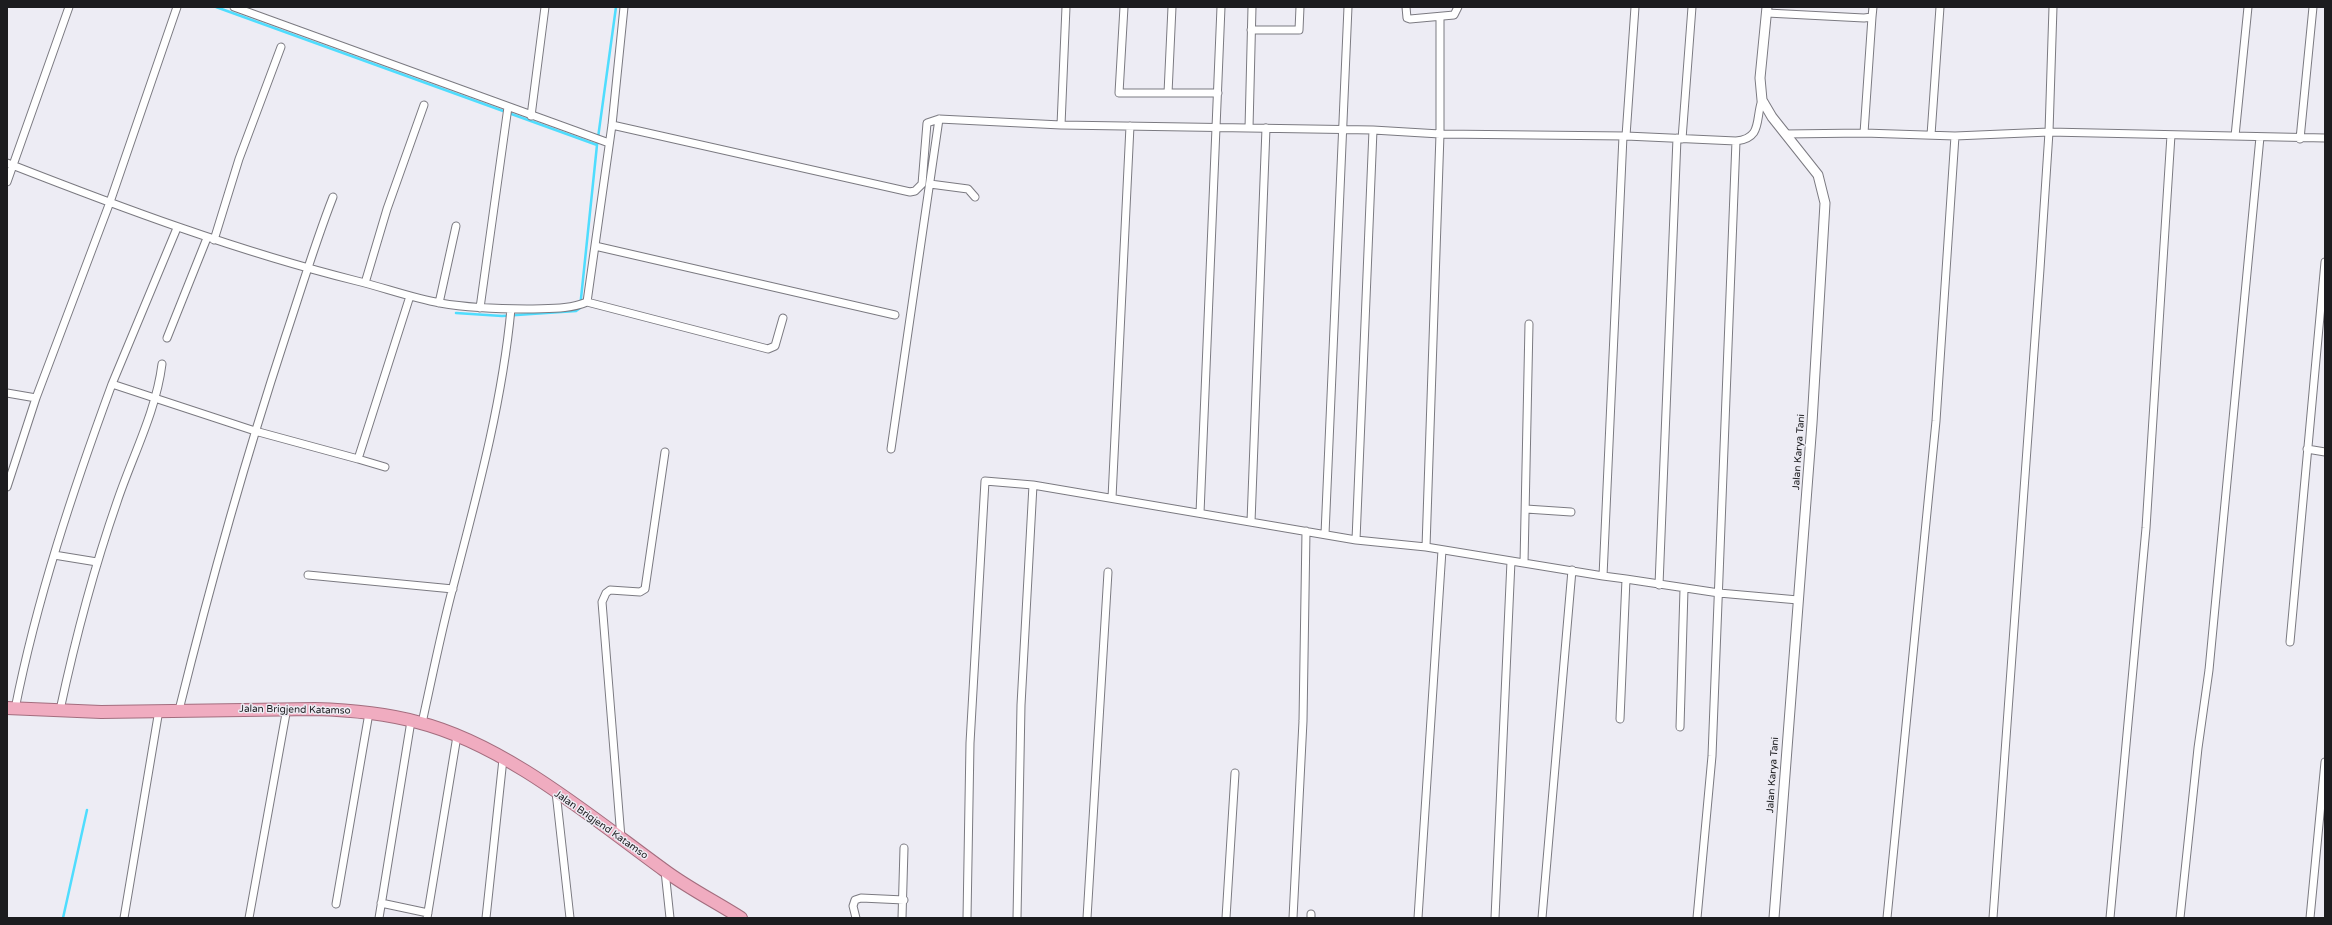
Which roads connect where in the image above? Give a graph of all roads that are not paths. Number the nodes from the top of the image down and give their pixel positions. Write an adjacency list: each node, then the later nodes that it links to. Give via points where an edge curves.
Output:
1 (69, 7): 57 (street)
2 (177, 7): 62 (street)
3 (234, 7): 31 (street)
4 (545, 7): 32 (street)
5 (624, 7): 34 (street)
6 (1066, 7): 35 (street)
7 (1124, 7): 27 (street, via 1119,93)
8 (1172, 7): 27 (street)
9 (1221, 7): 28 (street)
10 (1252, 7): 25 (street)
11 (1300, 7): 25 (street, via 1299,30)
12 (1348, 7): 40 (street)
13 (1406, 7): 24 (street, via 1408,19)
14 (1458, 7): 24 (street, via 1454,15)
15 (1635, 7): 48 (street)
16 (1692, 7): 52 (street)
17 (1873, 7): 23 (street)
18 (1940, 7): 46 (street)
19 (2053, 7): 43 (street)
20 (2248, 7): 50 (street)
21 (2313, 7): 54 (street)
22 (1767, 10): 23 (street); 29 (street, Jalan Karya Tani, via 1760,78)
23 (1872, 17): 42 (street)
24 (1440, 18): 44 (street)
25 (1251, 30): 38 (street)
26 (281, 47): 65 (street, via 238,159)
27 (1168, 93): 28 (street)
28 (1218, 93): 37 (street)
29 (1762, 100): 45 (street, Jalan Karya Tani); 55 (street, via 1755,132 1750,138)
30 (424, 105): 69 (street, via 387,209)
31 (508, 107): 32 (street); 73 (street)
32 (531, 116): 56 (street)
33 (939, 119): 34 (street, via 928,123 922,184 910,192); 35 (street); 59 (street)
34 (612, 125): 56 (street)
35 (1061, 125): 36 (street)
36 (1130, 126): 37 (street); 93 (street)
37 (1217, 128): 38 (street); 96 (street)
38 (1249, 128): 39 (street)
39 (1266, 128): 40 (street); 97 (street)
40 (1342, 130): 41 (street); 99 (street)
41 (1373, 130): 44 (street); 100 (street)
42 (1864, 132): 45 (street); 46 (street)
43 (2049, 132): 47 (street); 49 (street); 159 (street)
44 (1440, 134): 48 (street); 101 (street)
45 (1785, 134): 116 (street, Jalan Karya Tani, via 1818,175 1825,203)
46 (1931, 135): 49 (street)
47 (2171, 135): 50 (street); 160 (street, via 2146,536)
48 (1624, 136): 52 (street); 110 (street)
49 (1955, 136): 158 (street, via 1936,421)
50 (2235, 136): 51 (street)
51 (2260, 137): 54 (street); 161 (street, via 2209,670)
52 (1679, 138): 55 (street); 112 (street)
53 (2325, 138): 54 (street)
54 (2300, 139)
55 (1736, 141): 115 (street)
56 (609, 143): 66 (street)
57 (10, 164): 58 (street); 62 (street)
58 (7, 182)
59 (930, 184): 61 (street, via 968,189); 85 (street)
60 (333, 197): 68 (street)
61 (975, 197)
62 (110, 202): 64 (street); 82 (street)
63 (456, 226): 72 (street)
64 (177, 228): 65 (street); 80 (street)
65 (211, 239): 68 (street); 78 (street)
66 (595, 246): 71 (street); 75 (street)
67 (2325, 262): 86 (street)
68 (308, 269): 69 (street); 84 (street)
69 (365, 283): 70 (street)
70 (410, 296): 72 (street); 89 (street)
71 (587, 302): 74 (street, via 568,308); 76 (street, via 768,349 775,346)
72 (439, 303): 73 (street)
73 (480, 308): 74 (street)
74 (511, 315): 114 (street, via 492,436)
75 (895, 315)
76 (783, 318)
77 (1529, 324): 94 (street)
78 (167, 338)
79 (162, 364): 83 (street)
80 (112, 384): 83 (street); 103 (street)
81 (7, 393): 82 (street)
82 (36, 398): 92 (street)
83 (155, 399): 84 (street); 105 (street)
84 (255, 431): 89 (street); 122 (street, via 200,625)
85 (891, 449)
86 (2307, 449): 88 (street); 117 (street)
87 (665, 452): 132 (street, via 645,589 640,592 610,590 602,602)
88 (2325, 452)
89 (358, 459): 90 (street)
90 (385, 467)
91 (1034, 485): 93 (street); 148 (street, via 988,480 983,484 969,766); 149 (street, via 1021,705)
92 (7, 487)
93 (1112, 498): 96 (street)
94 (1526, 509): 95 (street); 106 (street)
95 (1571, 512)
96 (1200, 513): 97 (street)
97 (1251, 522): 98 (street)
98 (1306, 531): 99 (street); 152 (street, via 1304,721)
99 (1325, 534): 100 (street)
100 (1356, 540): 101 (street)
101 (1426, 547): 102 (street)
102 (1442, 550): 104 (street); 153 (street)
103 (54, 555): 105 (street); 119 (street)
104 (1511, 561): 106 (street); 154 (street)
105 (97, 562): 120 (street, via 74,644)
106 (1524, 563): 107 (street)
107 (1572, 570): 110 (street); 155 (street)
108 (1108, 572): 150 (street)
109 (308, 574): 114 (street)
110 (1603, 576): 111 (street)
111 (1626, 579): 112 (street); 124 (street)
112 (1659, 585): 113 (street)
113 (1684, 588): 115 (street); 126 (street)
114 (453, 589): 125 (street)
115 (1719, 593): 116 (street); 156 (street, via 1712,756)
116 (1798, 600): 157 (street, Jalan Karya Tani)
117 (2290, 642)
118 (287, 708): 122 (highway, Jalan Brigjend Katamso); 123 (highway, Jalan Brigjend Katamso); 140 (street)
119 (11, 709): 120 (highway, Jalan Brigjend Katamso)
120 (60, 710): 121 (highway, Jalan Brigjend Katamso)
121 (159, 710): 122 (highway, Jalan Brigjend Katamso); 139 (street)
122 (179, 710)
123 (369, 713): 125 (highway, Jalan Brigjend Katamso); 137 (street)
124 (1620, 719)
125 (416, 722): 127 (highway, Jalan Brigjend Katamso); 136 (street)
126 (1680, 727)
127 (457, 736): 128 (highway, Jalan Brigjend Katamso); 138 (street)
128 (503, 759): 131 (highway, Jalan Brigjend Katamso); 142 (street)
129 (2325, 762): 162 (street)
130 (1236, 773): 151 (street)
131 (556, 792): 132 (highway, Jalan Brigjend Katamso); 143 (street)
132 (622, 838): 134 (highway, Jalan Brigjend Katamso)
133 (904, 848): 135 (street)
134 (665, 871): 144 (street); 145 (highway, Jalan Brigjend Katamso)
135 (904, 900): 146 (street, via 861,898 856,900 853,906); 147 (street)
136 (381, 903): 138 (street); 141 (street)
137 (336, 904)
138 (427, 915)
139 (124, 918)
140 (249, 918)
141 (379, 918)
142 (486, 918)
143 (570, 918)
144 (670, 918)
145 (741, 918)
146 (856, 918)
147 (902, 918)
148 (967, 918)
149 (1016, 918)
150 (1088, 918)
151 (1226, 918)
152 (1293, 918)
153 (1418, 918)
154 (1495, 918)
155 (1542, 918)
156 (1696, 918)
157 (1774, 918)
158 (1887, 918)
159 (1993, 918)
160 (2110, 918)
161 (2180, 918)
162 (2310, 918)

